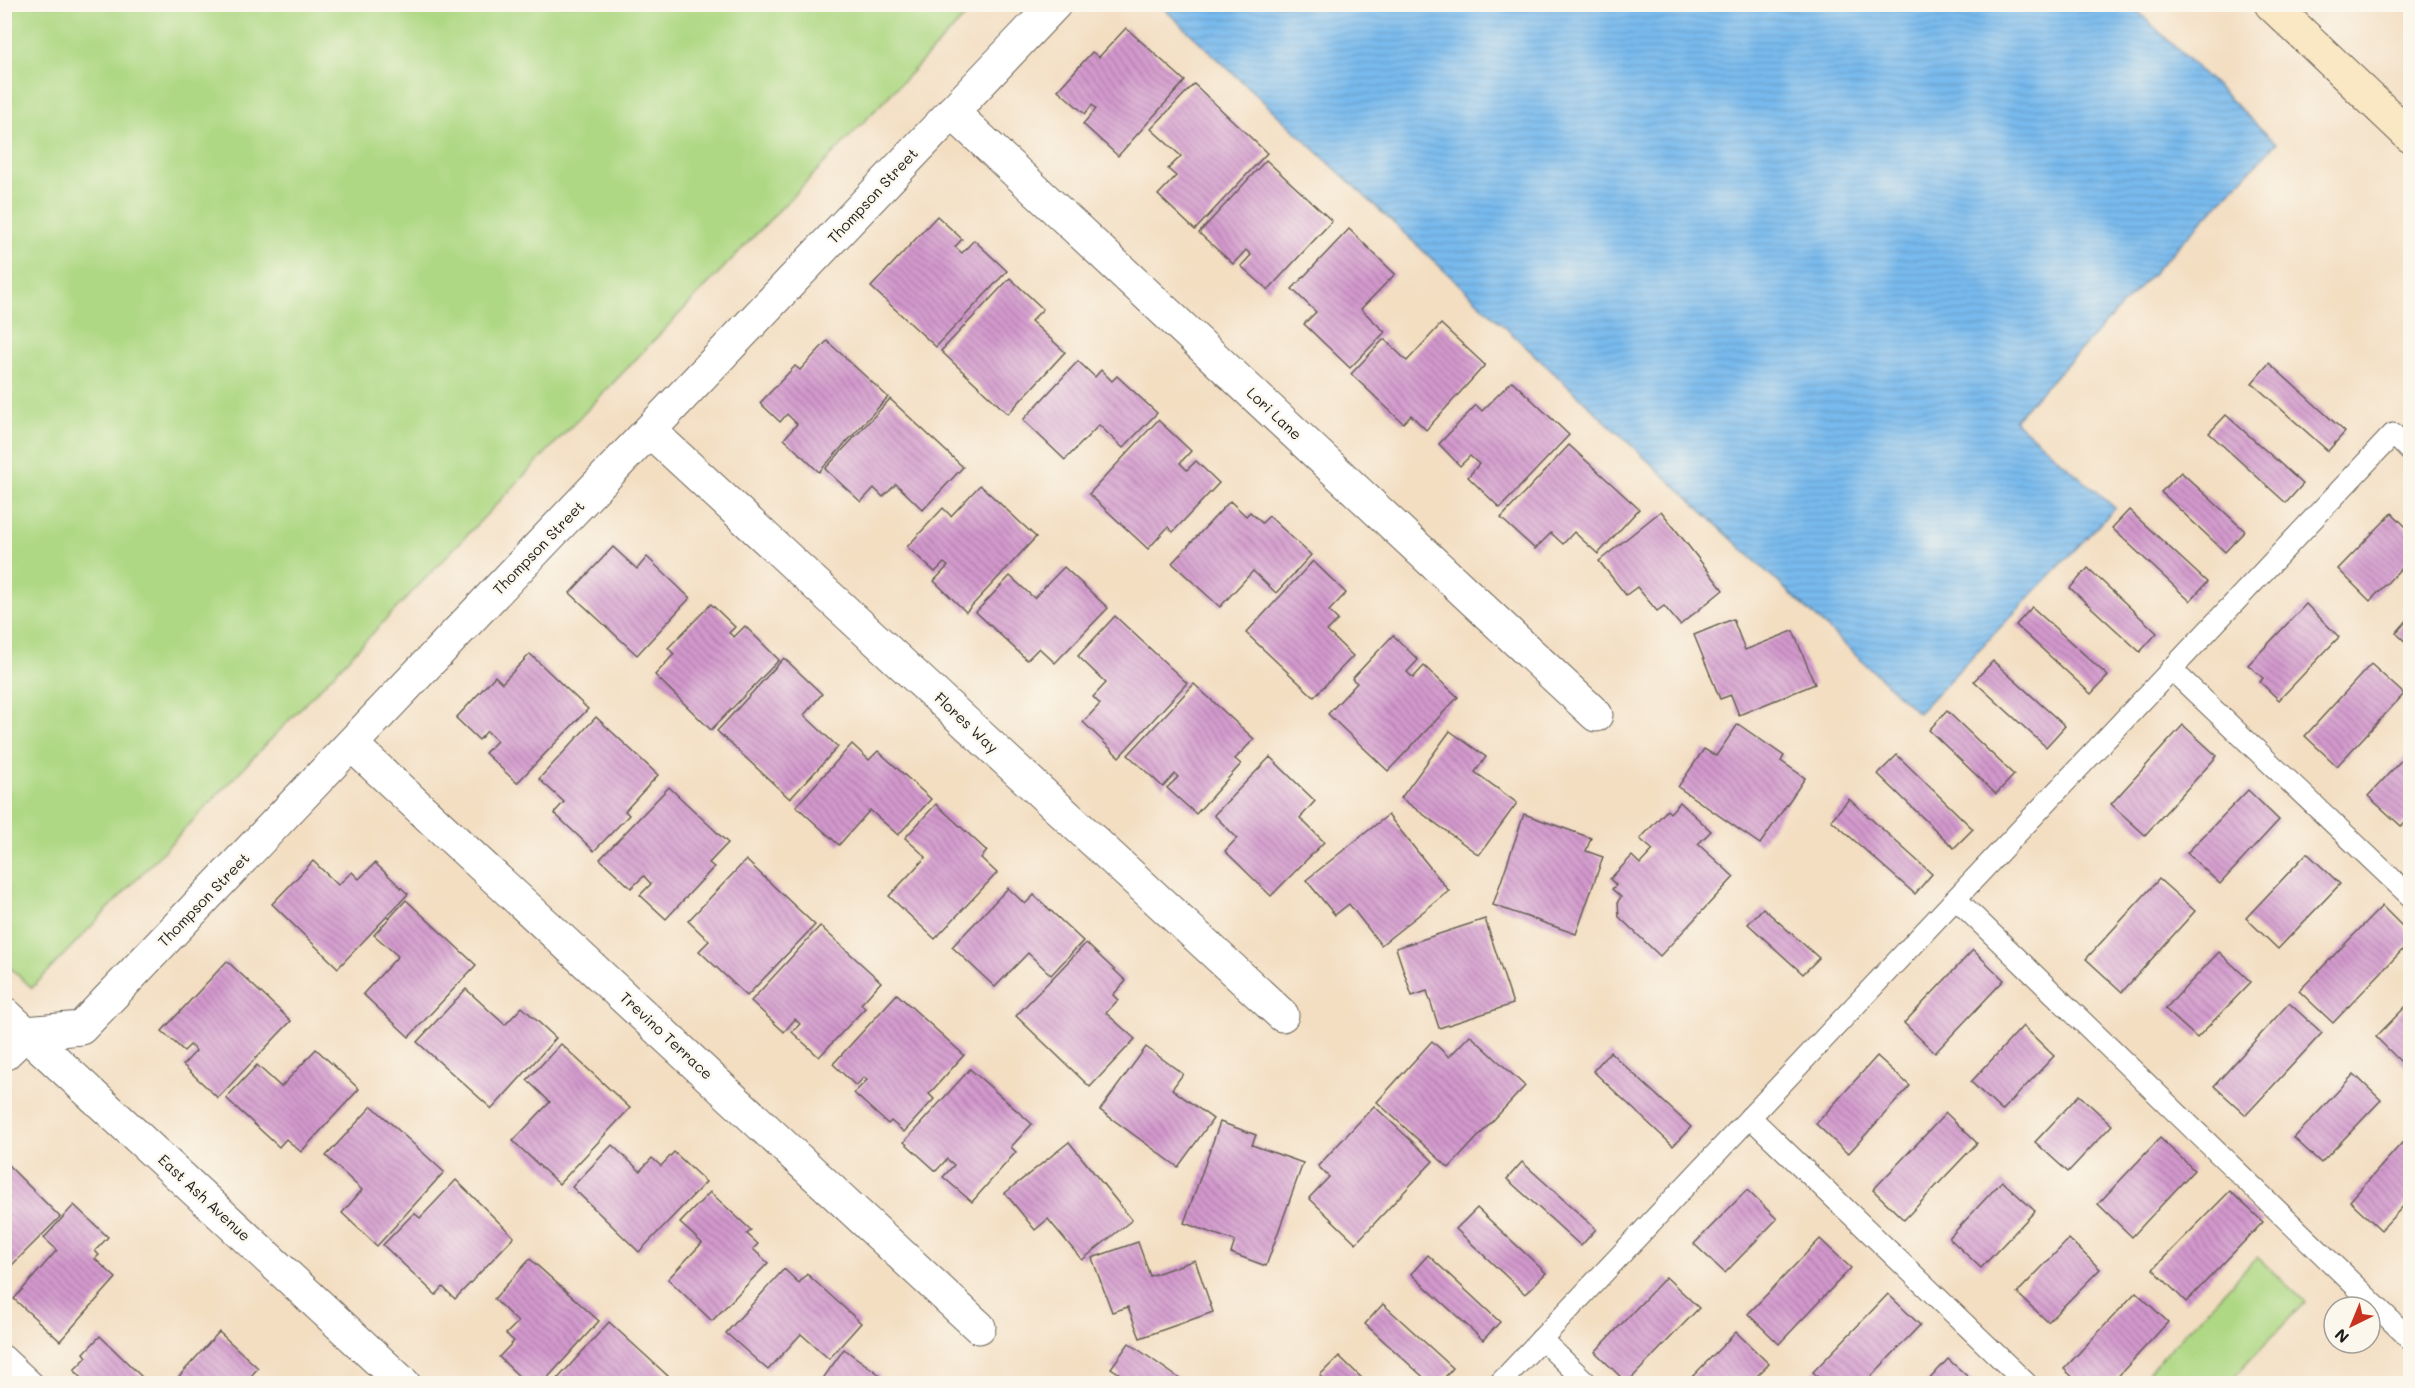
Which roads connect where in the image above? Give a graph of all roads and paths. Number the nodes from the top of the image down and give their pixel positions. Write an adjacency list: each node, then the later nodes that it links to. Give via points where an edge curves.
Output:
1 (1055, 4): 3 (street, Thompson Street)
2 (2271, 4): 4 (street)
3 (952, 112): 5 (street, Thompson Street); 8 (street, Lori Lane)
4 (2410, 136)
5 (650, 431): 9 (street, Thompson Street); 12 (street, Flores Way)
6 (2410, 451): 7 (lane, via 2393,434)
7 (2171, 669): 10 (lane); 11 (lane)
8 (1596, 715)
9 (352, 745): 13 (street, Thompson Street, via 81,1028); 15 (street, Trevino Terrace)
10 (2410, 896)
11 (1956, 898): 14 (lane); 17 (lane)
12 (1281, 1015)
13 (12, 1033): 20 (street, East Ash Avenue)
14 (1750, 1117): 16 (lane); 23 (lane)
15 (979, 1327)
16 (1541, 1339): 21 (lane); 22 (lane)
17 (2410, 1340)
18 (4, 1356): 19 (lane)
19 (34, 1383)
20 (404, 1383)
21 (1499, 1383)
22 (1588, 1383)
23 (2027, 1383)

